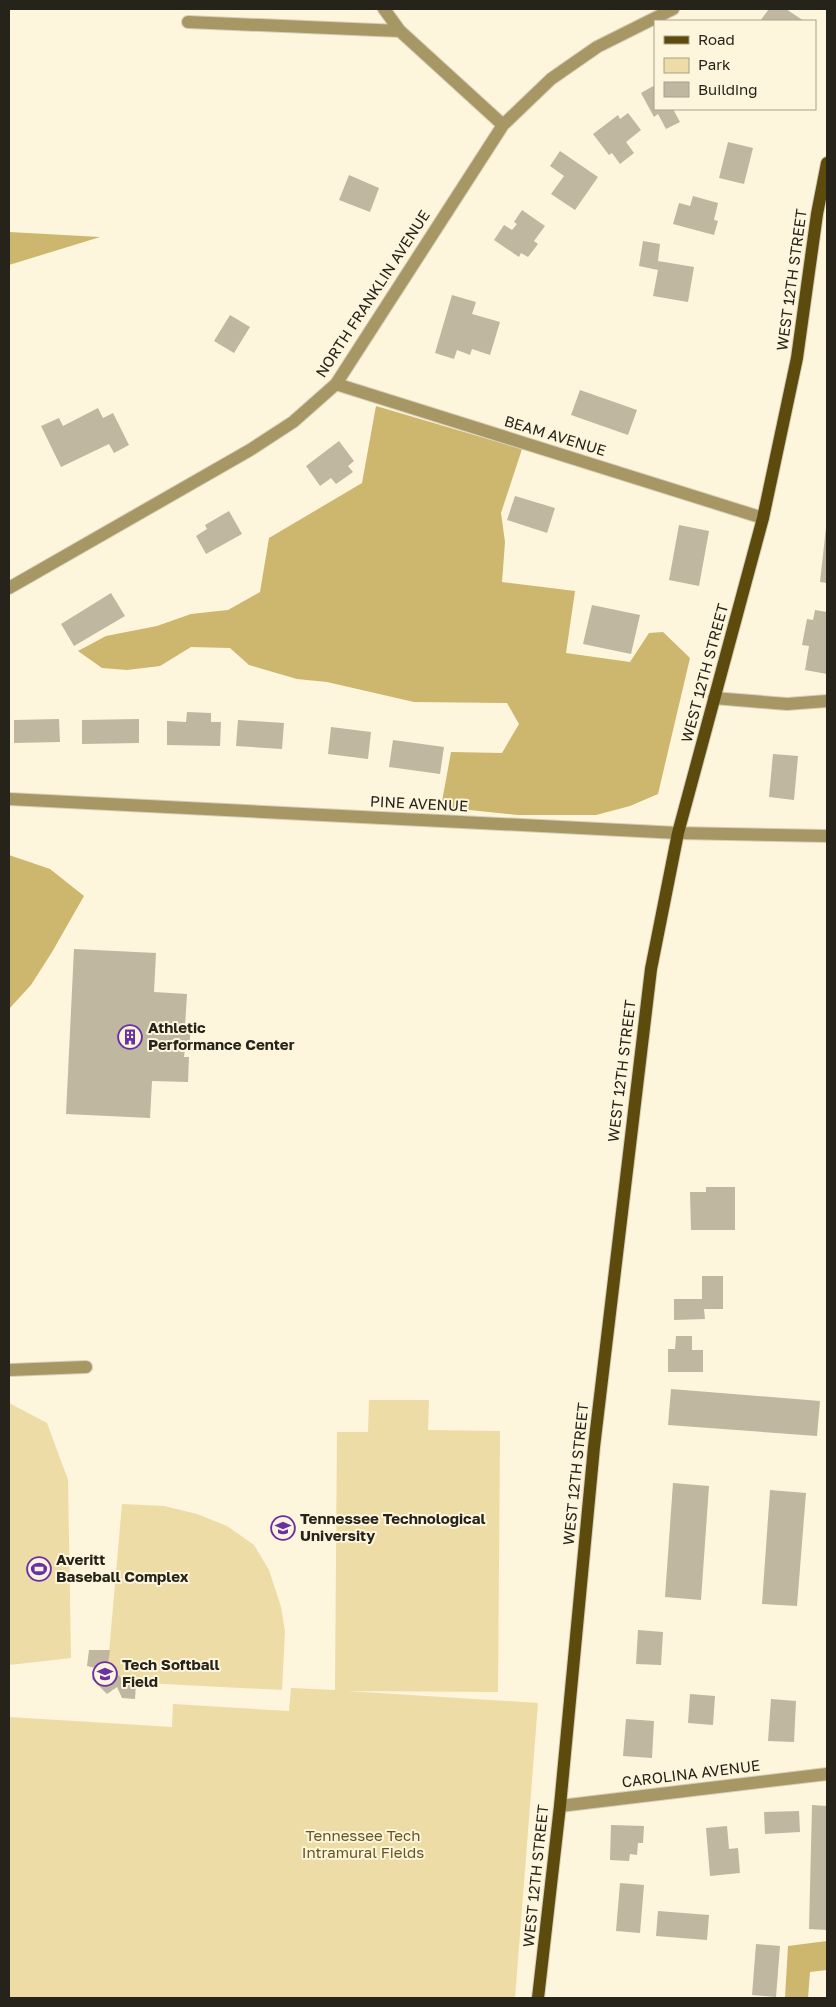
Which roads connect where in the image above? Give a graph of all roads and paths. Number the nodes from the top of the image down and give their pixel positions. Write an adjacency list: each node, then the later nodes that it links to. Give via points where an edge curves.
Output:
1 (384, 9): 4 (street)
2 (674, 9): 5 (street, NORTH FRANKLIN AVENUE, via 597,46 552,79)
3 (188, 22): 4 (street)
4 (400, 31): 5 (street)
5 (503, 125): 7 (street, NORTH FRANKLIN AVENUE)
6 (827, 163): 8 (main road, WEST 12TH STREET, via 797,358)
7 (336, 384): 8 (street, BEAM AVENUE); 9 (street, NORTH FRANKLIN AVENUE, via 294,422 258,445)
8 (763, 518): 10 (main road, WEST 12TH STREET)
9 (9, 588)
10 (714, 698): 11 (street, via 786,704); 13 (main road, WEST 12TH STREET)
11 (827, 701)
12 (9, 800): 13 (street, PINE AVENUE)
13 (678, 833): 14 (street, PINE AVENUE); 18 (main road, WEST 12TH STREET, via 651,969 594,1447)
14 (827, 836)
15 (86, 1367): 16 (street)
16 (9, 1370)
17 (827, 1774): 18 (street, CAROLINA AVENUE)
18 (560, 1806): 19 (main road, WEST 12TH STREET)
19 (538, 1998)

